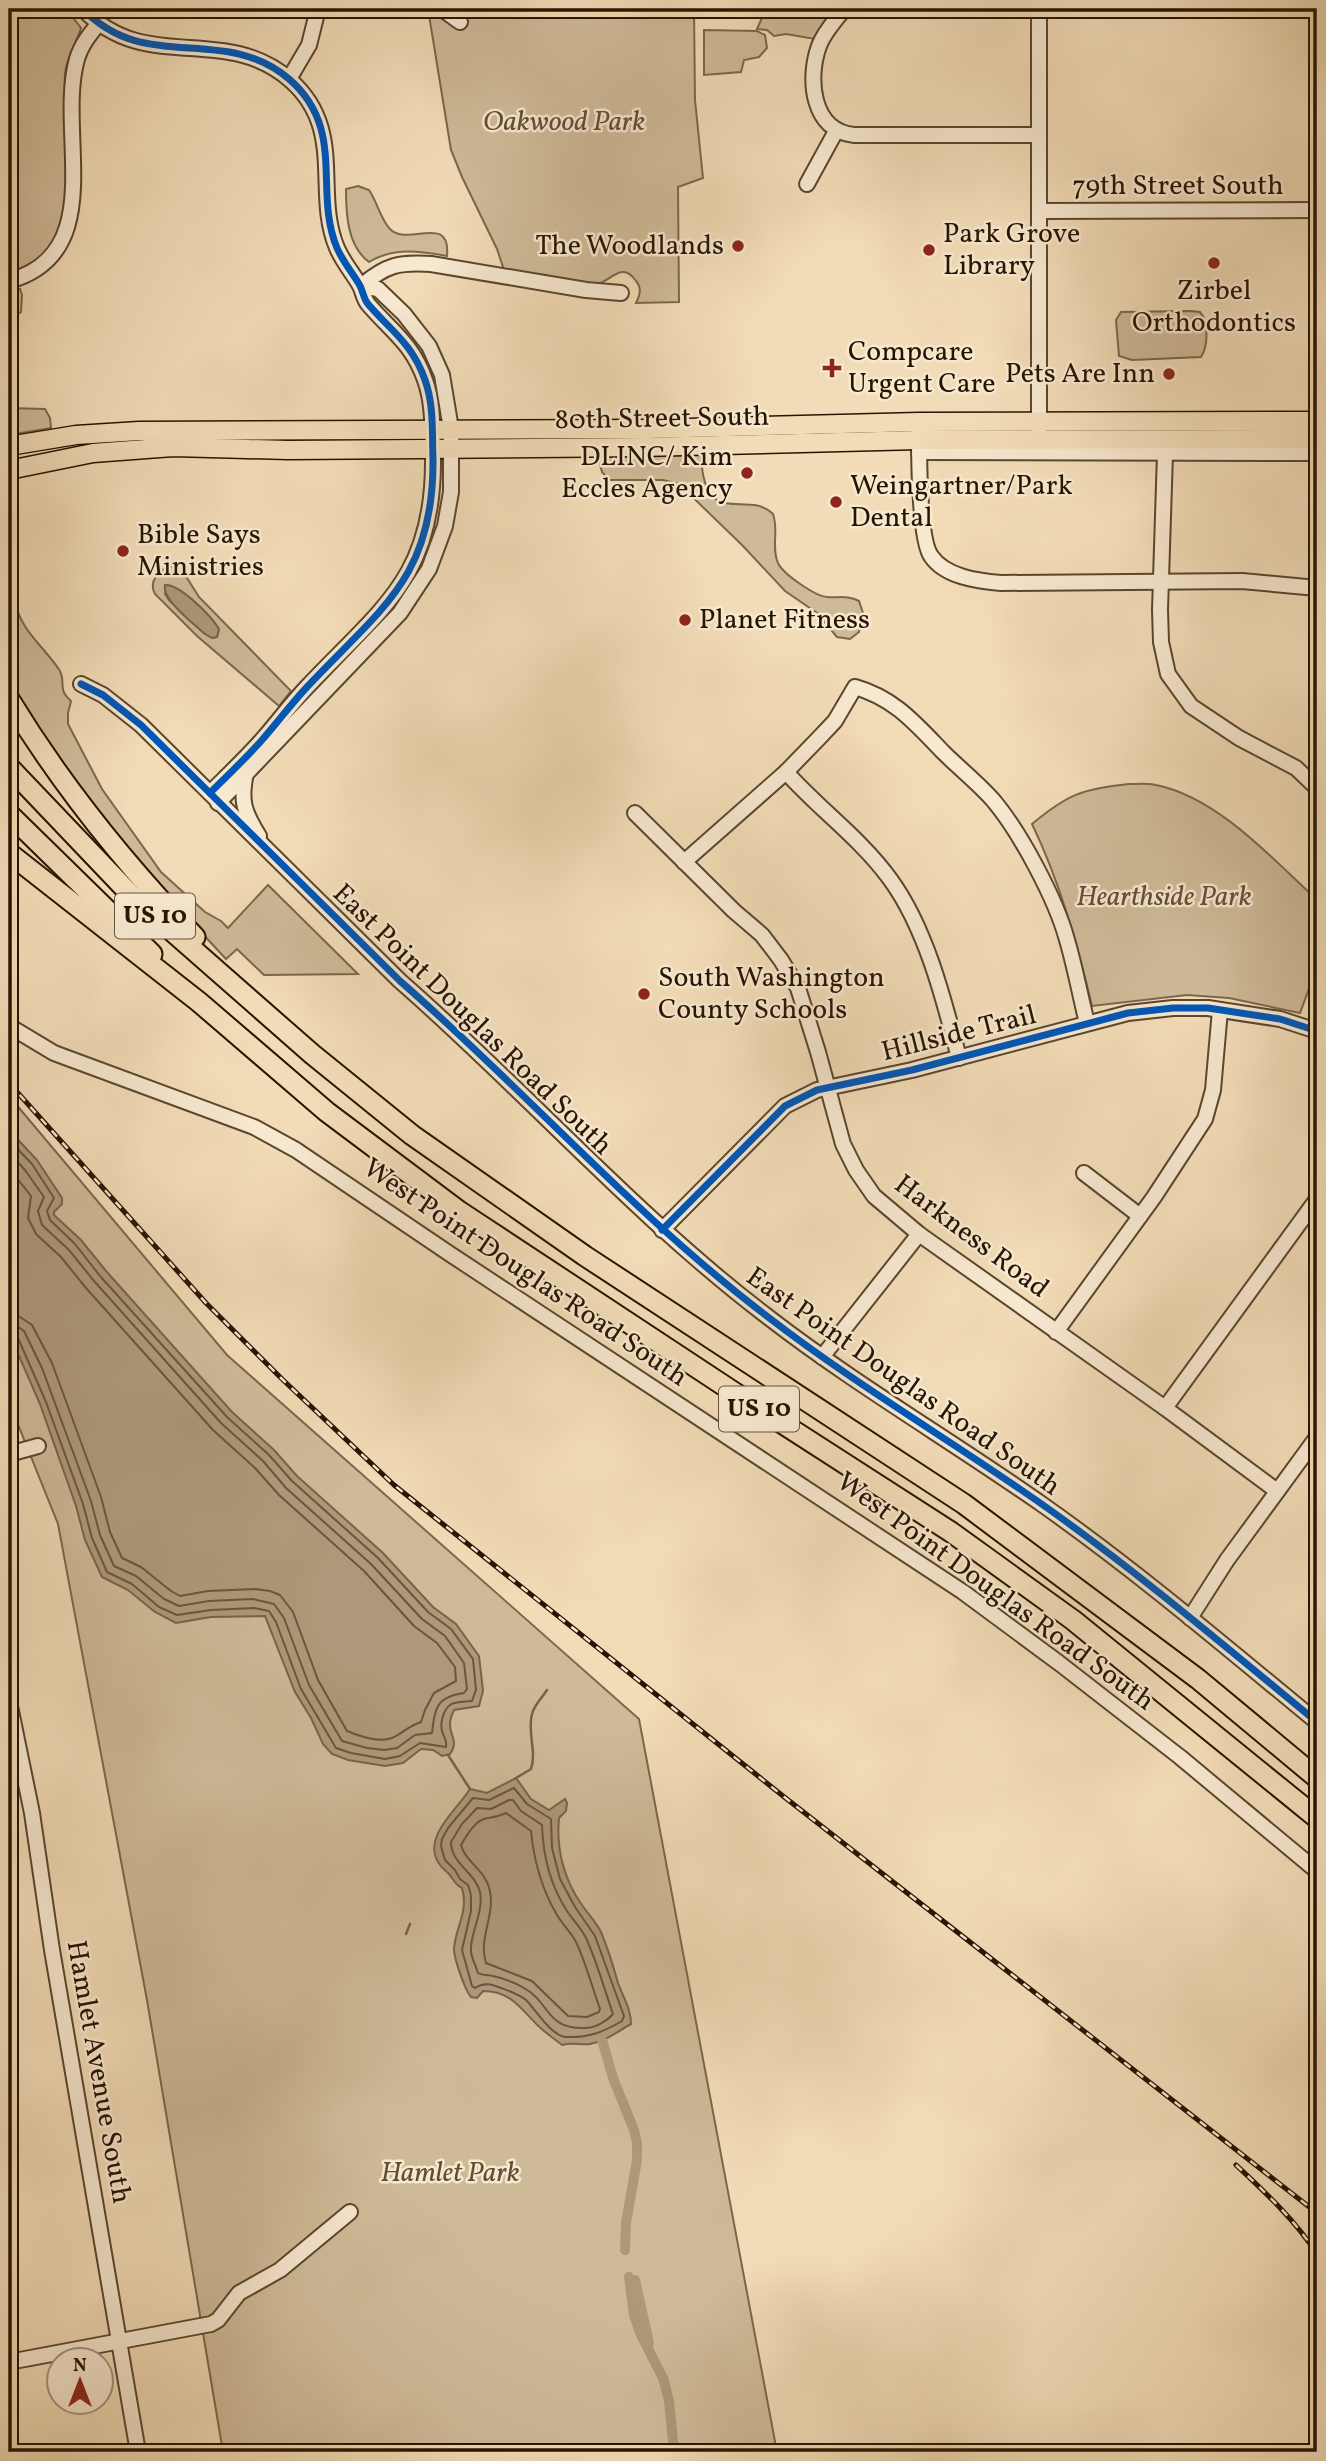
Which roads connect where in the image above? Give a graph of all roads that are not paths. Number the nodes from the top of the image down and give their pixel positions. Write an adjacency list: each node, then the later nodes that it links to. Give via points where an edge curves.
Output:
1 (83, 9): 7 (street)
2 (318, 9): 8 (street, via 309,45)
3 (442, 9): 6 (street)
4 (844, 9): 9 (street, via 821,42 815,63 816,105)
5 (1039, 9): 10 (street)
6 (460, 22)
7 (99, 23): 8 (street, via 147,45 244,54); 14 (street, via 83,44 74,71 69,224 45,262)
8 (289, 79): 15 (street, via 321,130 327,155 331,232)
9 (836, 131): 10 (street, via 854,135); 11 (street)
10 (1039, 135): 13 (street)
11 (807, 184)
12 (1317, 210): 13 (street, 79th Street South)
13 (1039, 211): 19 (street)
14 (9, 281)
15 (360, 286): 16 (street, via 387,267 411,263); 18 (street, via 378,289 429,346 446,391)
16 (621, 293)
17 (1317, 421): 19 (main road, 80th Street South)
18 (442, 430): 20 (main road, 80th Street South, via 648,429); 22 (main road, 80th Street South, via 125,432); 23 (street); 24 (street)
19 (1039, 431): 20 (main road, 80th Street South); 21 (main road, 80th Street South)
20 (919, 438): 24 (main road, 80th Street South); 26 (street, 80th Street South); 28 (street, via 925,535 930,555 944,568 976,581 1001,583)
21 (1317, 439)
22 (9, 446)
23 (432, 448): 24 (main road, 80th Street South); 27 (main road, 80th Street South, via 141,448); 36 (street, via 428,524 405,579)
24 (451, 448): 34 (street, via 448,513 435,557 421,583 400,613)
25 (1317, 453): 26 (street, 80th Street South)
26 (1165, 454): 28 (street)
27 (9, 470)
28 (1162, 581): 29 (street, via 1242,581); 35 (street, via 1164,656 1168,674 1182,695 1239,738 1296,768)
29 (1317, 588)
30 (81, 684): 36 (street, East Point Douglas Road South, via 124,710)
31 (9, 699): 47 (highway, via 59,776 126,862)
32 (9, 767): 47 (highway, US 10, via 132,896)
33 (786, 772): 41 (street); 44 (street, via 835,721 855,687 890,701 992,800 1012,828 1049,891 1067,938); 48 (street, via 891,880 927,952)
34 (246, 774): 36 (street); 40 (street, via 244,808)
35 (1317, 788)
36 (214, 798): 40 (street, East Point Douglas Road South)
37 (635, 813): 41 (street, Harkness Road)
38 (9, 814): 42 (highway, US 10)
39 (9, 853): 42 (highway)
40 (271, 854): 53 (street, East Point Douglas Road South)
41 (684, 862): 49 (street, Harkness Road, via 762,935 781,960 798,988)
42 (199, 1002): 66 (highway, US 10, via 327,1112 459,1211 944,1528 1073,1620)
43 (1220, 1010): 44 (street, Hillside Trail, via 1173,1008); 46 (street, Hillside Trail); 52 (street, via 1213,1090 1205,1119)
44 (1087, 1023): 48 (street, Hillside Trail)
45 (9, 1026): 67 (street, West Point Douglas Road South, via 54,1053 254,1127 296,1150 959,1590 1169,1748)
46 (1317, 1031)
47 (312, 1054): 65 (highway, US 10, via 500,1198 964,1504 1198,1679)
48 (959, 1058): 49 (street, Hillside Trail)
49 (827, 1087): 53 (street, Hillside Trail, via 785,1106); 54 (street, Harkness Road, via 843,1144 856,1170 874,1196)
50 (1084, 1173): 52 (street)
51 (1317, 1199): 57 (street)
52 (1140, 1216): 55 (street)
53 (662, 1230): 56 (street, East Point Douglas Road South)
54 (919, 1234): 55 (street, Harkness Road); 56 (street)
55 (1056, 1332): 57 (street, Harkness Road)
56 (822, 1357): 62 (street, East Point Douglas Road South, via 1043,1505)
57 (1165, 1408): 61 (street, Harkness Road)
58 (1317, 1437): 61 (street)
59 (38, 1446): 60 (street)
60 (9, 1454)
61 (1277, 1491): 62 (street)
62 (1190, 1618): 64 (street, East Point Douglas Road South)
63 (9, 1700): 69 (street, Hamlet Avenue South, via 32,1813)
64 (1316, 1719)
65 (1317, 1778)
66 (1317, 1818)
67 (1317, 1871)
68 (350, 2212): 69 (street, via 280,2270 239,2293 211,2324)
69 (119, 2343): 70 (street); 71 (street, Hamlet Avenue South)
70 (9, 2362)
71 (138, 2452)

